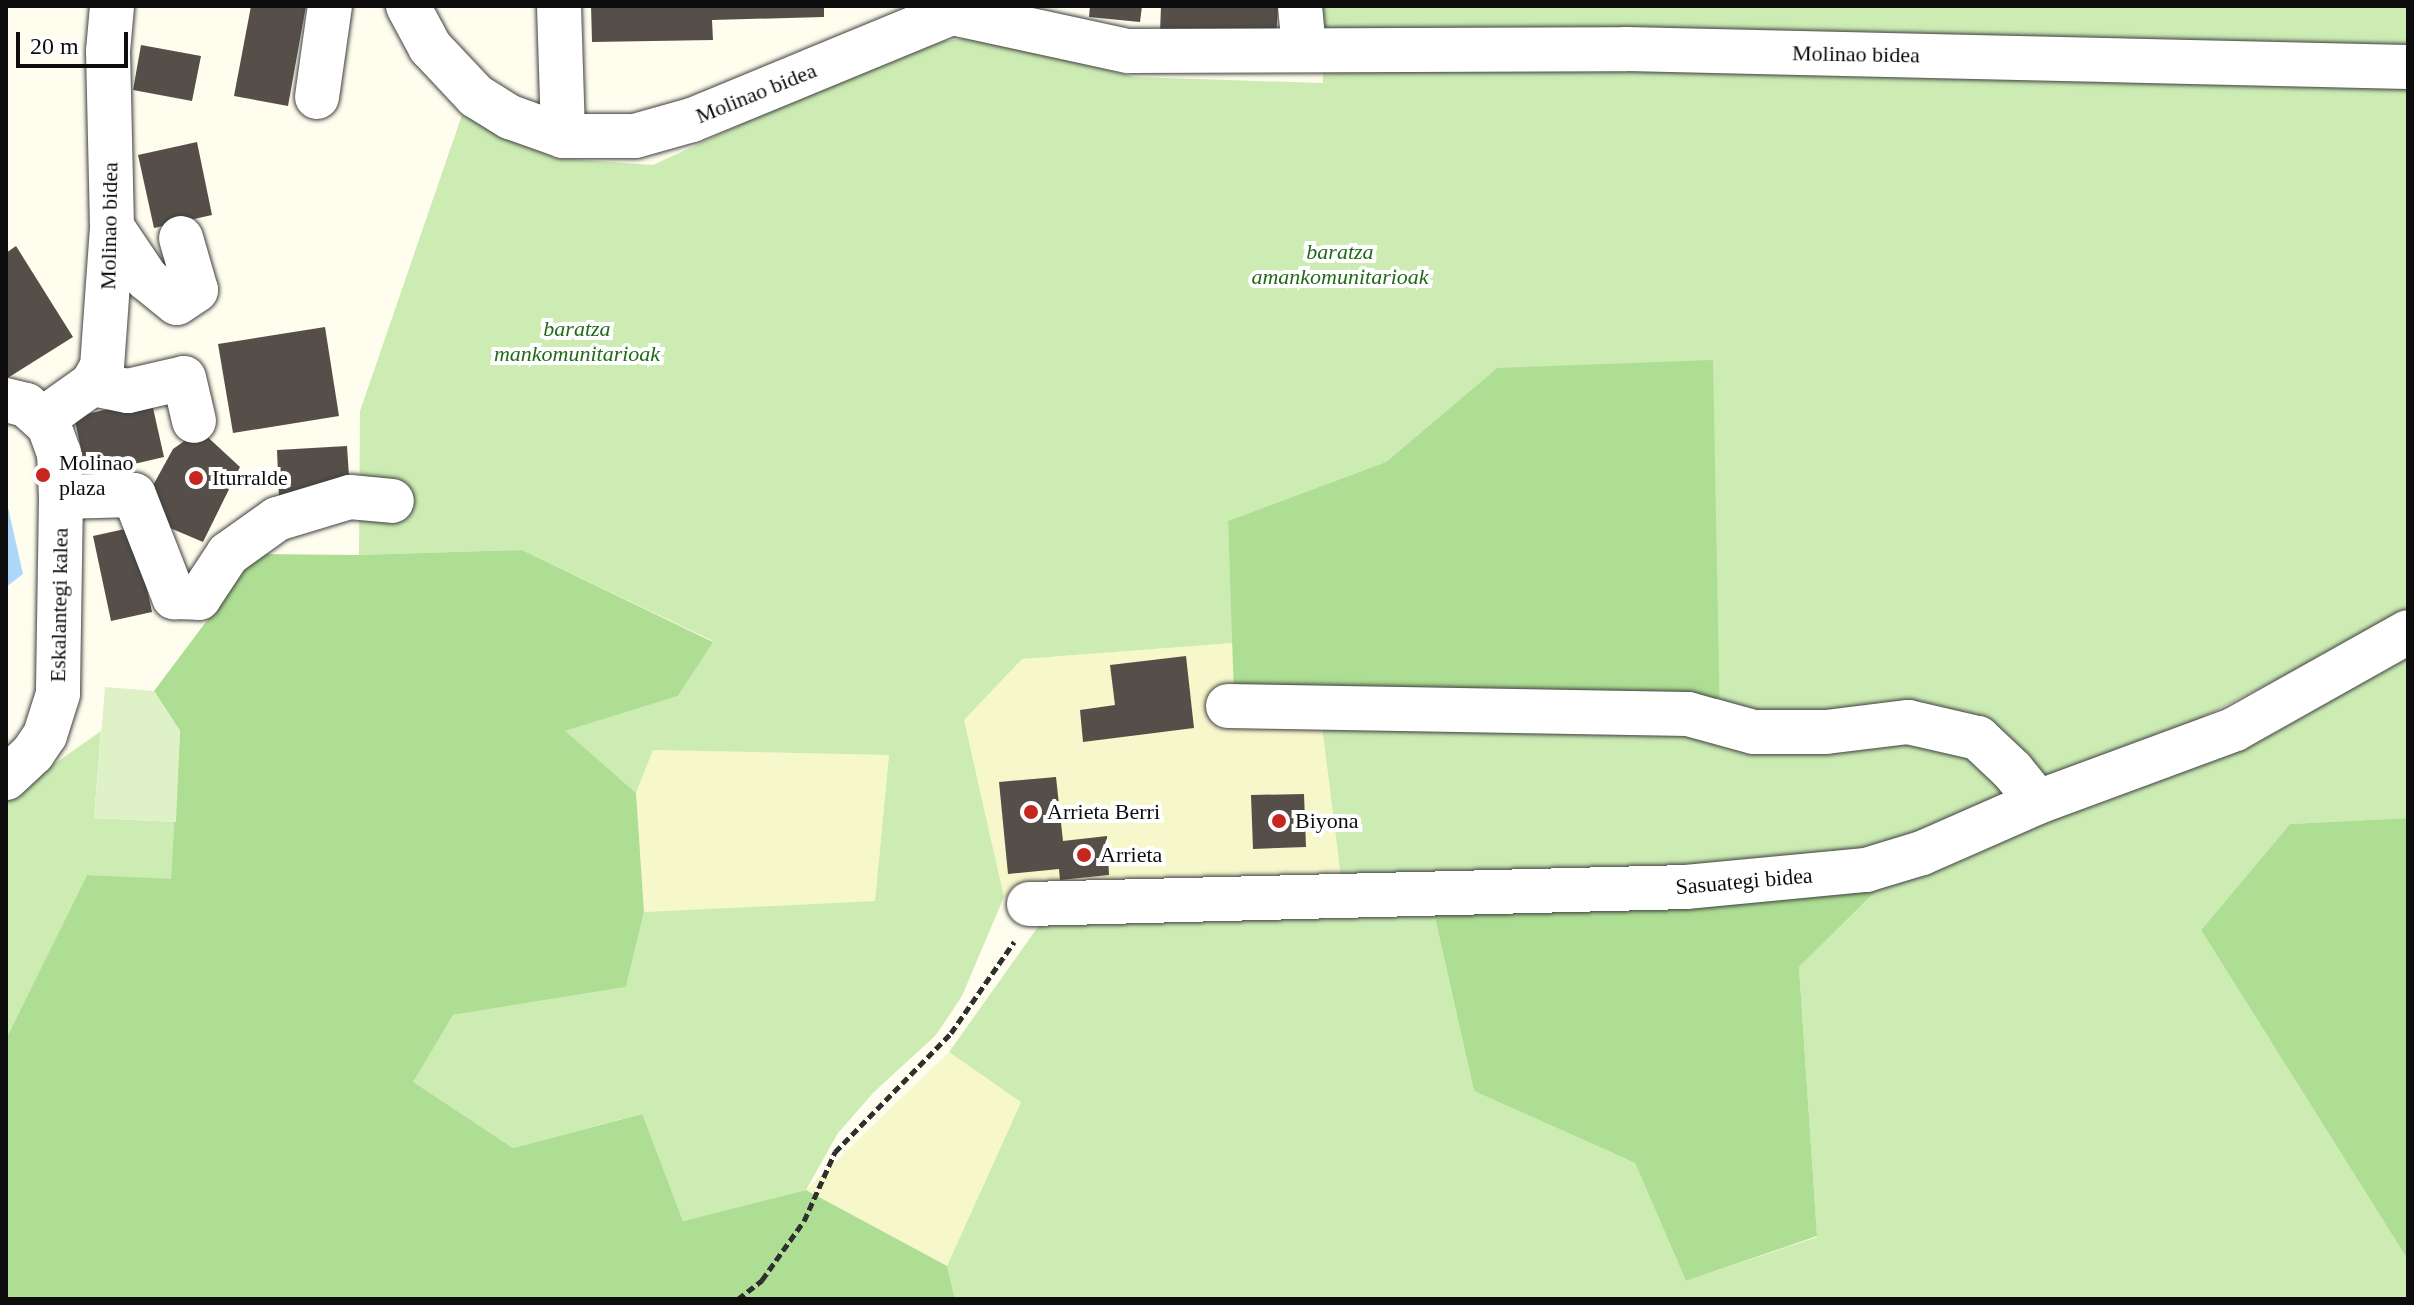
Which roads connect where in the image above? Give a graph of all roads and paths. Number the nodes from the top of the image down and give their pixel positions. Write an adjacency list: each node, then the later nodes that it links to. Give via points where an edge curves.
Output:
1 (112, 6): 12 (street, Molinao bidea)
2 (330, 6): 10 (street)
3 (408, 6): 11 (street, Molinao bidea, via 430,47 476,96 510,117)
4 (559, 6): 11 (street)
5 (1300, 6): 8 (street)
6 (940, 11): 7 (street, Molinao bidea); 11 (street, Molinao bidea, via 692,120 635,136)
7 (1021, 17): 8 (street, Molinao bidea, via 1128,51)
8 (1304, 49): 9 (street, Molinao bidea, via 1642,49)
9 (2408, 67)
10 (317, 97)
11 (563, 136)
12 (112, 227): 13 (street, via 147,279 177,303 196,290); 14 (street, Molinao bidea, via 103,357)
13 (181, 238)
14 (92, 384): 15 (street); 16 (street, via 128,391 184,378)
15 (25, 410): 17 (street, Eskalantegi kalea, via 55,439)
16 (194, 421)
17 (61, 497): 18 (street, via 134,495 174,597 199,598 228,554 277,519 350,497); 21 (street, Eskalantegi kalea, via 58,694 45,735)
18 (392, 501)
19 (2408, 632): 22 (street, Sasuategi bidea, via 2235,729)
20 (1228, 706): 22 (street, via 1688,714 1754,732 1826,732 1908,722 1978,738)
21 (6, 778)
22 (2038, 802): 23 (street, Sasuategi bidea, via 1922,853 1866,870 1686,887)
23 (1029, 904): 24 (path, via 1012,947 951,1033 835,1152 804,1221 762,1280)
24 (738, 1299)

